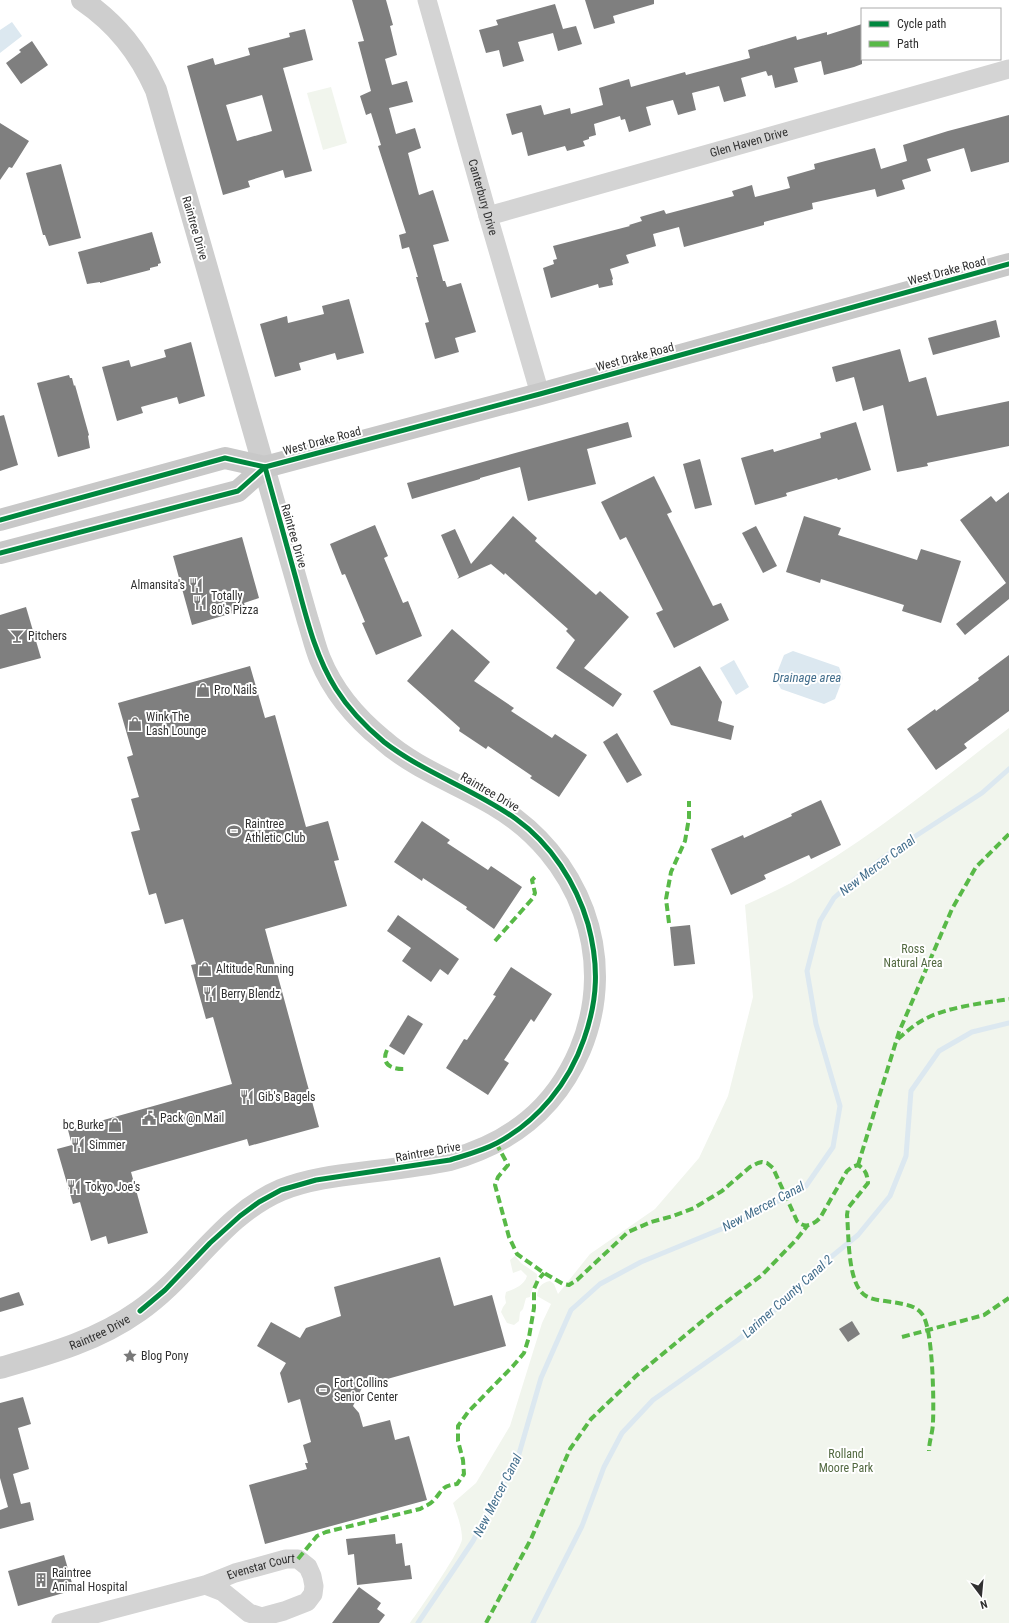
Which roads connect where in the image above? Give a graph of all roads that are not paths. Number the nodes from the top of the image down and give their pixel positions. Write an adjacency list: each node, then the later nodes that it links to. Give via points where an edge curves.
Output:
1 (82, 0): 7 (street, Raintree Drive, via 110,22 130,44 156,90)
2 (427, 0): 4 (street, Canterbury Drive)
3 (1009, 69): 4 (street, Glen Haven Drive)
4 (488, 216): 6 (street, Canterbury Drive)
5 (1009, 264): 6 (main road, West Drake Road)
6 (540, 394): 7 (main road, West Drake Road)
7 (265, 467): 8 (main road, West Drake Road, via 225,458); 10 (main road, West Drake Road, via 238,491); 12 (street, Raintree Drive, via 321,660 336,688 354,713 384,741 412,760 495,805 517,820 553,855 574,887 585,913 596,961 590,1021 572,1070 557,1092 530,1119 496,1143 450,1160 316,1180 281,1190 240,1216 140,1311 93,1338)
8 (146, 479): 9 (main road, West Drake Road); 10 (main road, via 116,501 50,520)
9 (0, 520)
10 (32, 544): 11 (main road, West Drake Road)
11 (0, 553)
12 (0, 1368)
13 (205, 1585): 13 (street, Evenstar Court, via 223,1592 249,1613 262,1617 284,1612 307,1602 313,1594 314,1586 308,1567 298,1559 286,1559 235,1573); 14 (street, Evenstar Court)
14 (61, 1623)

